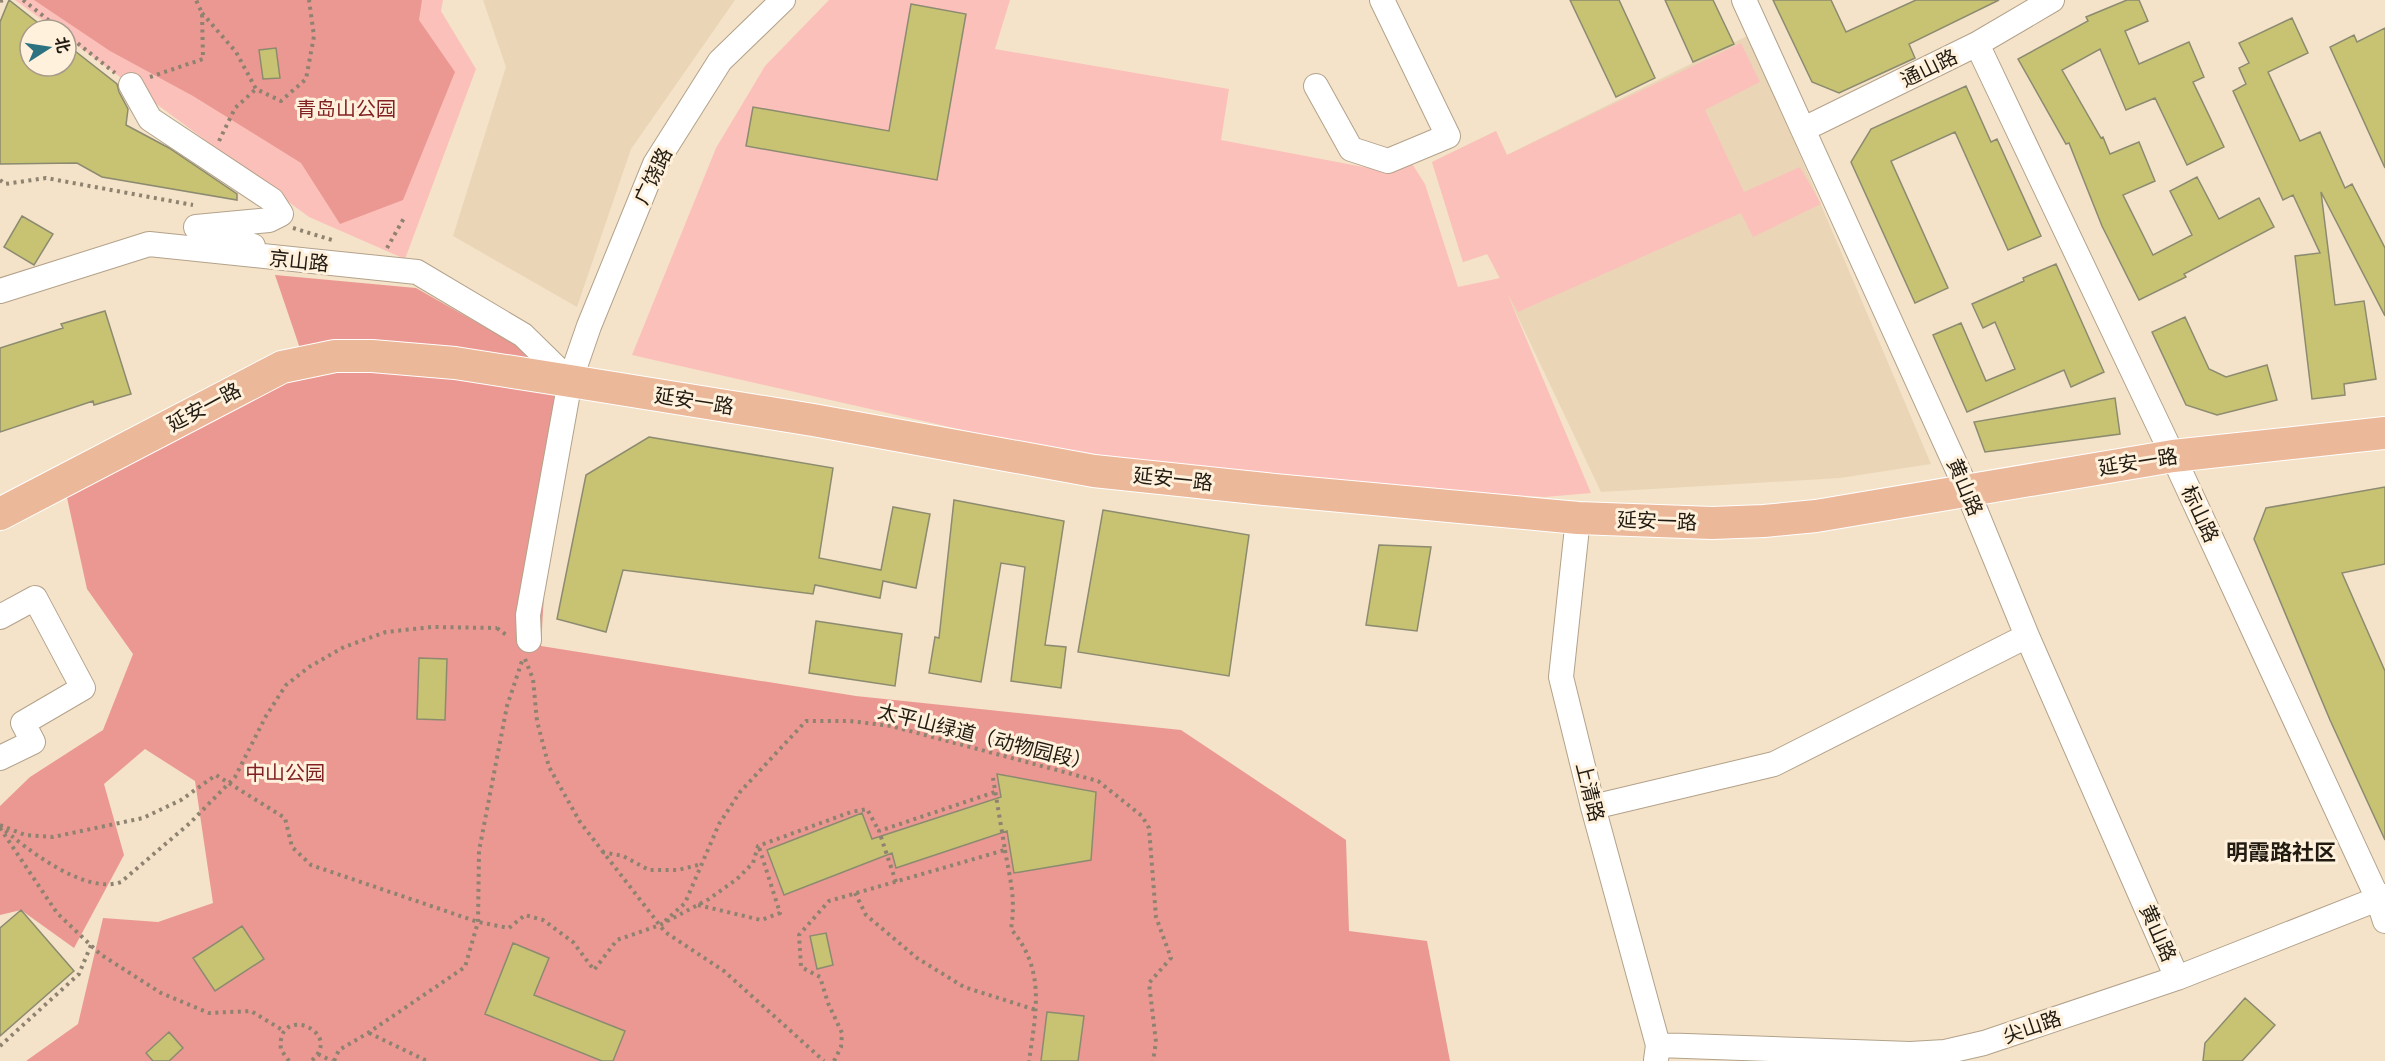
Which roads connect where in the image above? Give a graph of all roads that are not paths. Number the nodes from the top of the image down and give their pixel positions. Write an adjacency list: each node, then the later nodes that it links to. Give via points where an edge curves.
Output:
1 (783, 0): 11 (street, 广饶路, via 720,60 655,164)
2 (1382, 0): 7 (street, via 1448,136 1388,161 1351,149)
3 (1744, 0): 8 (street, 黄山路)
4 (2052, 0): 5 (street, 通山路)
5 (1977, 44): 8 (street, 通山路); 13 (street, 标山路)
6 (130, 85): 9 (street, via 150,119 272,200 281,214 268,220 196,227)
7 (1316, 86)
8 (1804, 129): 14 (street, 黄山路)
9 (292, 260): 10 (street, 京山路, via 149,244); 11 (street, 京山路, via 417,272 523,335)
10 (0, 291)
11 (570, 381): 15 (main road, 延安一路, via 455,363 372,356 307,360 241,387); 16 (main road, 延安一路, via 1094,471); 19 (street, 广饶路, via 528,615)
12 (2385, 433): 13 (main road, 延安一路)
13 (2173, 456): 14 (main road, 延安一路); 22 (street, 标山路)
14 (1967, 490): 16 (main road, 延安一路, via 1764,521); 18 (street, 黄山路)
15 (0, 514)
16 (1578, 518): 21 (street, 上清路, via 1561,677)
17 (0, 617): 20 (street, via 35,598 83,688 23,723 33,742)
18 (2026, 636): 21 (street, via 1774,764); 23 (street, 黄山路)
19 (529, 640)
20 (0, 758)
21 (1593, 807): 24 (street, 上清路)
22 (2383, 905): 23 (street, 尖山路)
23 (2177, 978): 24 (street, 尖山路, via 1984,1043 1946,1052)
24 (1657, 1053)

